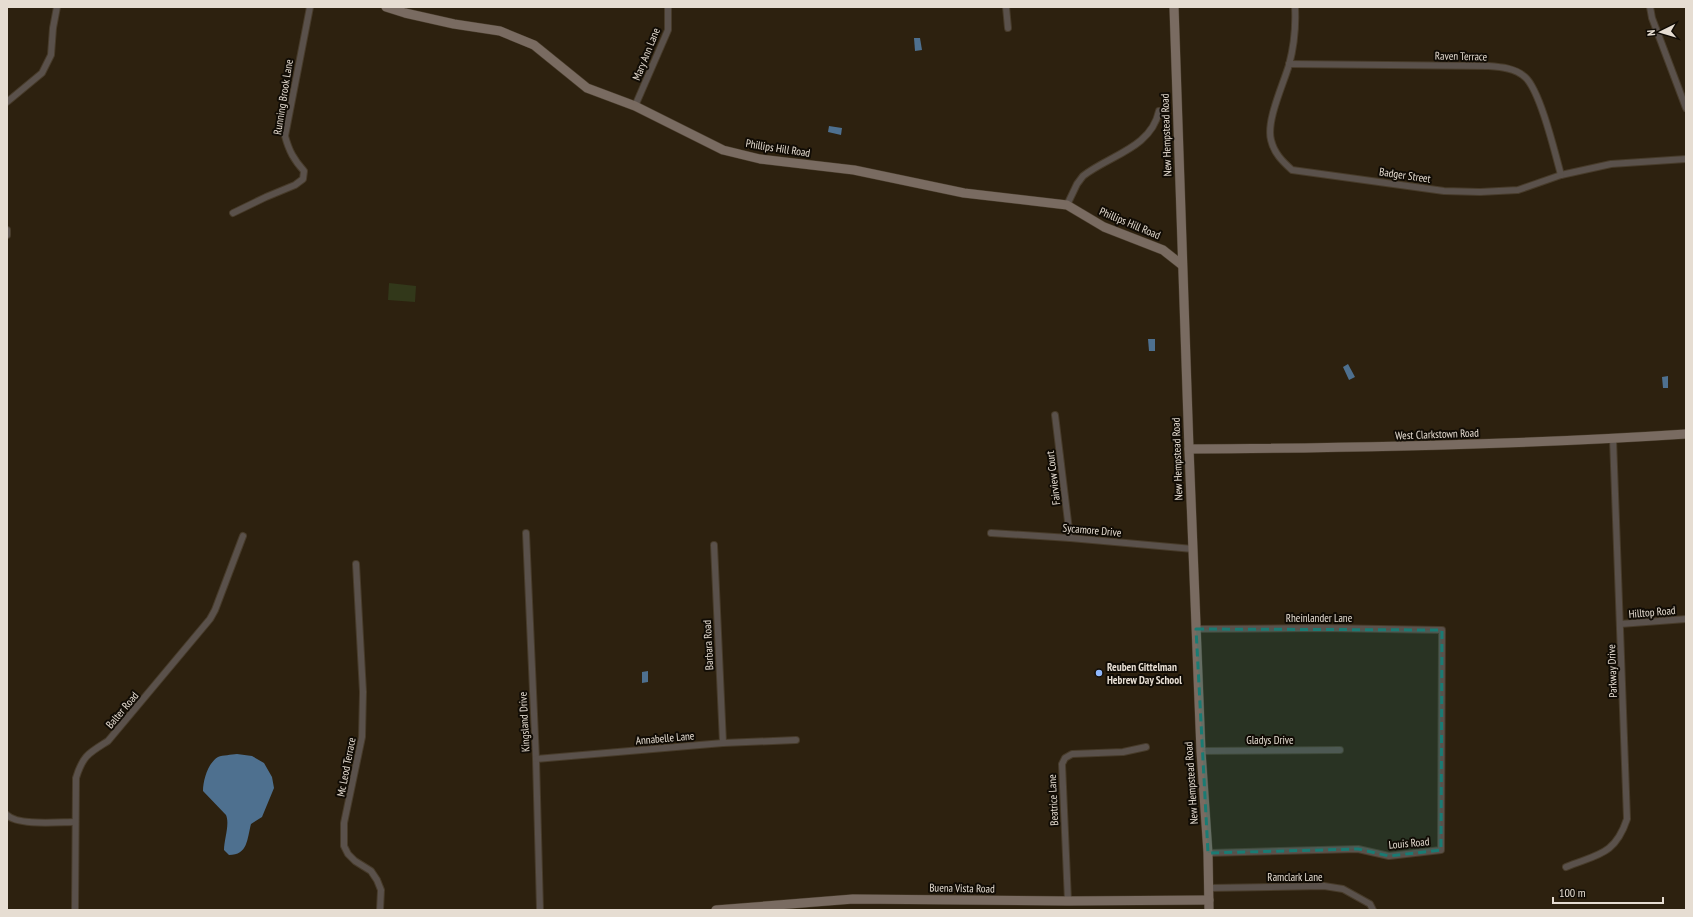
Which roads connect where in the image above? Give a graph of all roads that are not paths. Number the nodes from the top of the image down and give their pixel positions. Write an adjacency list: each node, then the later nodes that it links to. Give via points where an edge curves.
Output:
1 (57, 7): 11 (street, via 51,55 42,73)
2 (310, 7): 18 (street, Running Brook Lane, via 285,136 291,154 304,171 303,179)
3 (386, 7): 12 (street, Phillips Hill Road, via 454,24 500,31 534,45 587,88)
4 (668, 7): 12 (street, Mary Ann Lane, via 668,30)
5 (1006, 7): 9 (street)
6 (1174, 7): 21 (street, New Hempstead Road)
7 (1295, 7): 10 (street, Badger Street, via 1296,26)
8 (1650, 7): 13 (street)
9 (1008, 28)
10 (1289, 64): 16 (street, Raven Terrace, via 1511,68 1525,77 1535,90); 16 (street, Badger Street, via 1272,115 1270,139 1278,157 1292,170 1444,191 1473,192 1518,190)
11 (7, 102)
12 (635, 106): 17 (street, Phillips Hill Road, via 723,150 760,159 854,170 964,193)
13 (1686, 108)
14 (1159, 111): 17 (street, via 1155,125 1142,140 1083,176 1076,184)
15 (1686, 159): 16 (street, Badger Street, via 1611,164)
16 (1562, 175)
17 (1067, 205): 21 (street, Phillips Hill Road, via 1104,227 1163,250)
18 (234, 213)
19 (7, 230): 20 (street)
20 (7, 236)
21 (1182, 265): 25 (street, New Hempstead Road)
22 (1055, 415): 29 (street, Fairview Court)
23 (1686, 434): 24 (street, West Clarkstown Road)
24 (1613, 439): 25 (street, West Clarkstown Road, via 1373,448); 34 (street, Parkway Drive)
25 (1189, 449): 31 (street, New Hempstead Road)
26 (991, 533): 29 (street, Sycamore Drive)
27 (526, 534): 42 (street, Kingsland Drive)
28 (243, 536): 44 (street, Balter Road, via 210,620 108,741 87,754 80,765 76,778)
29 (1070, 538): 31 (street, Sycamore Drive)
30 (714, 545): 38 (street, Barbara Road)
31 (1192, 549): 35 (street, New Hempstead Road)
32 (356, 564): 51 (street, Mc Leod Terrace, via 362,737 344,823 344,846 348,854 371,871 377,880 381,890)
33 (1686, 619): 34 (street, Hilltop Road)
34 (1620, 624): 46 (street, Parkway Drive, via 1627,819 1616,842 1604,852)
35 (1196, 629): 36 (street, Rheinlander Lane); 41 (street, New Hempstead Road)
36 (1442, 630): 45 (street, Louis Road, via 1441,850 1389,856 1358,849)
37 (796, 740): 38 (street, Annabelle Lane)
38 (723, 743): 42 (street, Annabelle Lane)
39 (1146, 747): 49 (street, Beatrice Lane, via 1123,752 1072,754 1065,758 1062,764)
40 (1340, 750): 41 (street, Gladys Drive)
41 (1201, 751): 45 (street, New Hempstead Road)
42 (536, 759): 52 (street, Kingsland Drive)
43 (7, 815): 44 (street, via 30,822)
44 (75, 822): 50 (street, Balter Road)
45 (1208, 853): 47 (street, New Hempstead Road)
46 (1566, 867)
47 (1209, 888): 48 (street, New Hempstead Road); 55 (street, Ramclark Lane, via 1324,886 1343,889 1370,904)
48 (1209, 900): 49 (street, Buena Vista Road); 54 (street, New Hempstead Road)
49 (1068, 901): 53 (street, Buena Vista Road, via 853,899)
50 (75, 910)
51 (380, 910)
52 (540, 910)
53 (716, 910)
54 (1209, 910)
55 (1373, 910)

